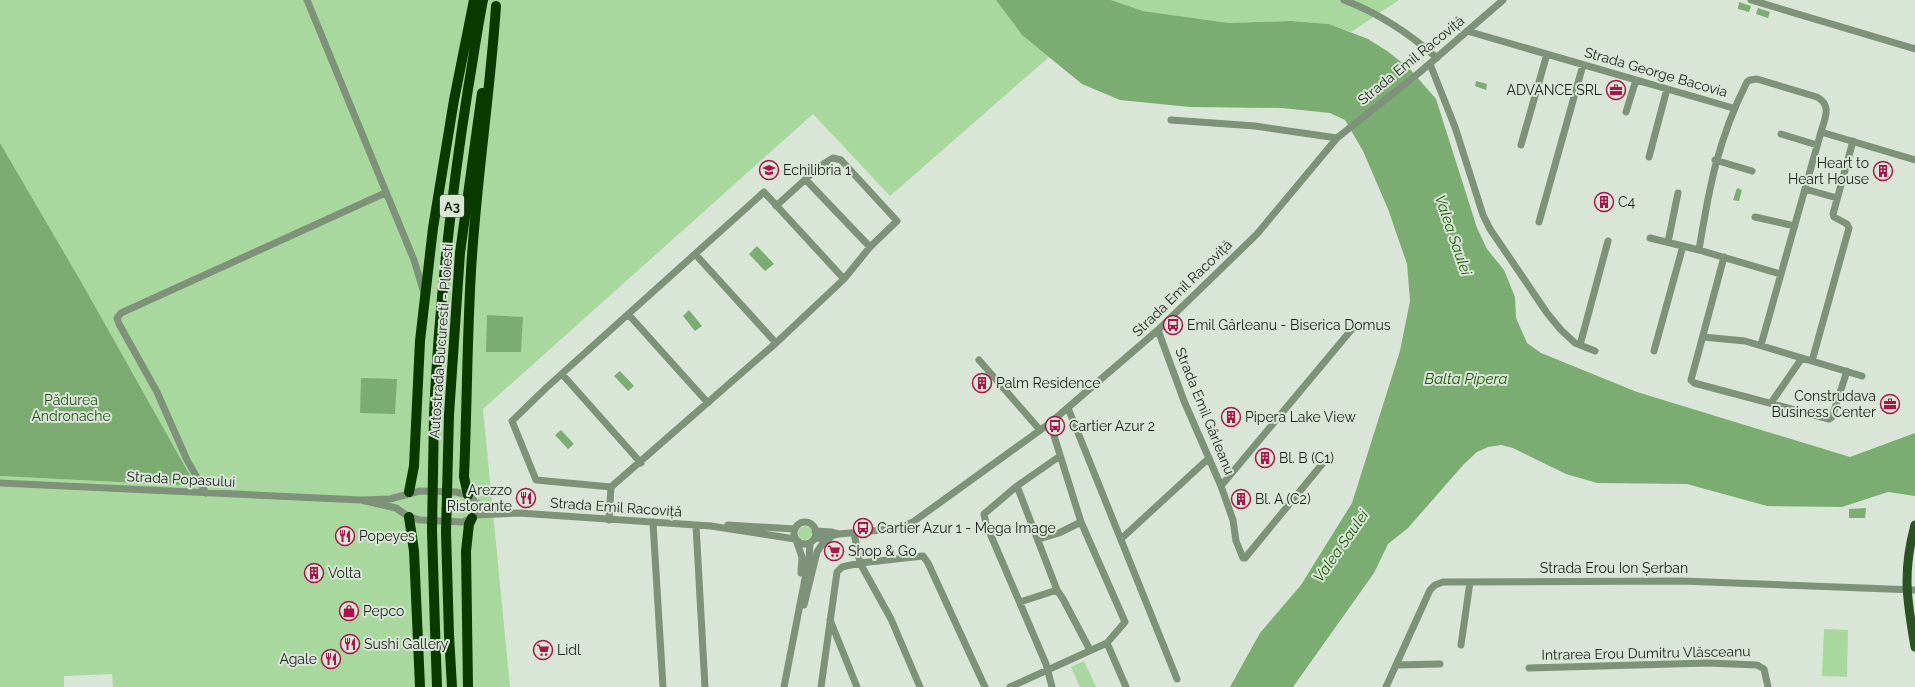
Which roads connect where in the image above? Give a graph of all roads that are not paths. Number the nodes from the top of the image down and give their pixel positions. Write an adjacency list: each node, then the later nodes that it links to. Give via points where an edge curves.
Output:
1 (307, 0): 31 (street)
2 (474, 0): 48 (highway, via 446,145)
3 (483, 0): 116 (highway, Autostrada Bucuresti - Ploiesti / A3, bridge, via 450,220 439,331 434,414 432,531)
4 (1344, 0): 11 (street, via 1397,28)
5 (1503, 0): 8 (street, Strada Emil Racoviță)
6 (1751, 0): 9 (street)
7 (497, 3): 79 (highway, via 471,272 464,477); 117 (highway, Autostrada Bucuresti - Ploiesti / A3, bridge, via 478,114 460,253 448,415 446,532)
8 (1467, 31): 10 (street, Strada George Bacovia); 11 (street, Strada Emil Racoviță)
9 (1915, 49)
10 (1547, 54): 13 (street, Strada George Bacovia); 23 (street)
11 (1437, 58): 12 (street, Strada Emil Racoviță)
12 (1430, 64): 21 (street, Strada Emil Racoviță); 54 (street, via 1490,229 1547,313 1561,330)
13 (1583, 65): 14 (street, Strada George Bacovia); 36 (street)
14 (1636, 80): 15 (street, Strada George Bacovia); 17 (street)
15 (1667, 89): 16 (street, Strada George Bacovia); 25 (street)
16 (1734, 108): 19 (street, Strada George Bacovia, via 1747,82 1757,79 1824,101 1827,109); 26 (street)
17 (1626, 112)
18 (1171, 120): 21 (street, via 1255,126)
19 (1821, 132): 22 (street); 24 (street)
20 (1781, 134): 24 (street)
21 (1337, 138): 51 (street, Strada Emil Racoviță, via 1257,234)
22 (1854, 141): 27 (street); 33 (street)
23 (1521, 145)
24 (1817, 145): 30 (street)
25 (1650, 157)
26 (1716, 160): 28 (street); 43 (street)
27 (1915, 160)
28 (1752, 171)
29 (806, 180): 34 (street, Strada Emil Racoviță); 41 (street); 41 (street, Strada Emil Racoviță, via 819,166 833,158 840,160 897,221)
30 (1805, 189): 33 (street); 37 (street)
31 (386, 193): 48 (street, via 414,260); 77 (street, via 121,313 117,318 157,392 187,460)
32 (1678, 193): 40 (street)
33 (1837, 198): 60 (street, via 1834,218 1847,224 1849,228)
34 (776, 206): 44 (street, Strada Emil Racoviță, via 764,192); 47 (street, Strada Emil Racoviță)
35 (1755, 217): 37 (street)
36 (1539, 222)
37 (1795, 226): 46 (street)
38 (1650, 238): 40 (street)
39 (1608, 241): 54 (street)
40 (1668, 242): 42 (street)
41 (870, 246): 47 (street, Strada Emil Racoviță)
42 (1683, 246): 43 (street); 57 (street)
43 (1698, 250): 45 (street)
44 (695, 254): 49 (street, Strada Emil Racoviță); 53 (street)
45 (1724, 257): 46 (street); 52 (street)
46 (1780, 274): 55 (street)
47 (844, 279): 53 (street, Strada Emil Racoviță)
48 (424, 294): 78 (highway, via 414,466)
49 (628, 314): 62 (street, Strada Emil Racoviță); 64 (street)
50 (1352, 329): 75 (street)
51 (1158, 330): 66 (street, Strada Emil Racoviță); 71 (street, Strada Emil Gârleanu, via 1184,401)
52 (1703, 336): 55 (street); 65 (street, via 1691,380)
53 (776, 343): 64 (street, Strada Emil Racoviță)
54 (1580, 345): 56 (street)
55 (1761, 345): 58 (street)
56 (1595, 351)
57 (1654, 351)
58 (1802, 358): 60 (street); 65 (street)
59 (979, 360): 68 (street)
60 (1812, 361): 61 (street)
61 (1847, 372): 63 (street); 65 (street, via 1830,418)
62 (562, 374): 72 (street); 76 (street, Strada Emil Racoviță, via 512,422 536,480)
63 (1862, 376)
64 (708, 403): 72 (street, Strada Emil Racoviță)
65 (1771, 403)
66 (1068, 408): 67 (street, Strada Emil Racoviță); 96 (street)
67 (1050, 423): 68 (street, Strada Emil Racoviță); 69 (street)
68 (1040, 430): 93 (street, Strada Emil Racoviță, via 913,522 892,529)
69 (1060, 456): 74 (street); 86 (street)
70 (1328, 457): 75 (street, Strada Emil Gârleanu, via 1244,559 1236,541 1233,520)
71 (1209, 458): 75 (street, Strada Emil Gârleanu); 96 (street)
72 (641, 462): 76 (street, Strada Emil Racoviță)
73 (0, 483): 77 (street, Strada Popasului)
74 (1018, 486): 95 (street); 103 (street, via 984,514)
75 (1221, 486)
76 (611, 490): 85 (street)
77 (206, 493): 80 (street, Strada Popasului)
78 (407, 493): 79 (street, Strada Popasului, via 440,491); 80 (street, Strada Popasului, via 390,499); 83 (street, via 402,501)
79 (468, 495): 81 (street)
80 (361, 500): 83 (street, Strada Popasului, via 396,508)
81 (475, 503): 82 (street, Strada Emil Racoviță); 84 (street)
82 (519, 513): 84 (street, Strada Emil Racoviță); 85 (street, Strada Emil Racoviță)
83 (406, 515): 84 (street, Strada Popasului, via 420,520 458,522); 115 (highway, via 414,551)
84 (473, 517): 118 (highway, via 469,524 466,551)
85 (609, 520): 87 (street, Strada Emil Racoviță)
86 (1081, 522): 95 (street); 106 (street, via 1125,622)
87 (653, 523): 88 (street, Strada Emil Racoviță); 119 (street)
88 (696, 525): 89 (street, Strada Emil Racoviță); 120 (street)
89 (711, 526): 91 (street, Strada Emil Racoviță); 97 (street, Strada Emil Racoviță)
90 (1915, 526): 102 (main road, via 1907,560)
91 (795, 529): 92 (street, Strada Emil Racoviță, via 799,524 806,523); 97 (street)
92 (815, 531): 94 (street, Strada Emil Racoviță, via 832,532); 98 (street)
93 (854, 533): 94 (street, Strada Emil Racoviță); 99 (street)
94 (836, 535): 98 (street, Strada Emil Racoviță); 105 (street, via 823,543 817,552 800,619)
95 (1038, 538): 101 (street)
96 (1121, 539): 114 (street)
97 (796, 540): 98 (street, Strada Emil Racoviță, via 803,544); 105 (street, via 802,552 794,612)
98 (812, 541): 105 (street)
99 (860, 563): 104 (street, via 842,567 837,572); 124 (street, via 888,613); 125 (street, via 923,556)
100 (1470, 582): 102 (street, Strada Erou Ion Șerban, via 1682,580); 107 (street); 111 (street, Strada Erou Ion Șerban, via 1443,582 1430,590)
101 (1057, 590): 103 (street); 109 (street)
102 (1911, 590): 108 (main road)
103 (1020, 602): 113 (street, via 1046,664)
104 (830, 619): 122 (street); 123 (street)
105 (796, 623): 121 (street)
106 (1107, 643): 109 (street); 128 (street)
107 (1461, 645)
108 (1915, 647)
109 (1090, 650): 113 (street)
110 (1440, 664): 111 (street)
111 (1397, 665): 129 (street, Strada Erou Ion Șerban)
112 (1529, 668): 130 (street, Intrarea Erou Dumitru Vlăsceanu, via 1708,663 1757,665 1766,672)
113 (1046, 670): 126 (street); 127 (street)
114 (1177, 679)
115 (420, 687)
116 (437, 687)
117 (452, 687)
118 (468, 687)
119 (663, 687)
120 (705, 687)
121 (784, 687)
122 (821, 687)
123 (857, 687)
124 (920, 687)
125 (985, 687)
126 (1010, 687)
127 (1052, 687)
128 (1126, 687)
129 (1386, 687)
130 (1768, 687)

